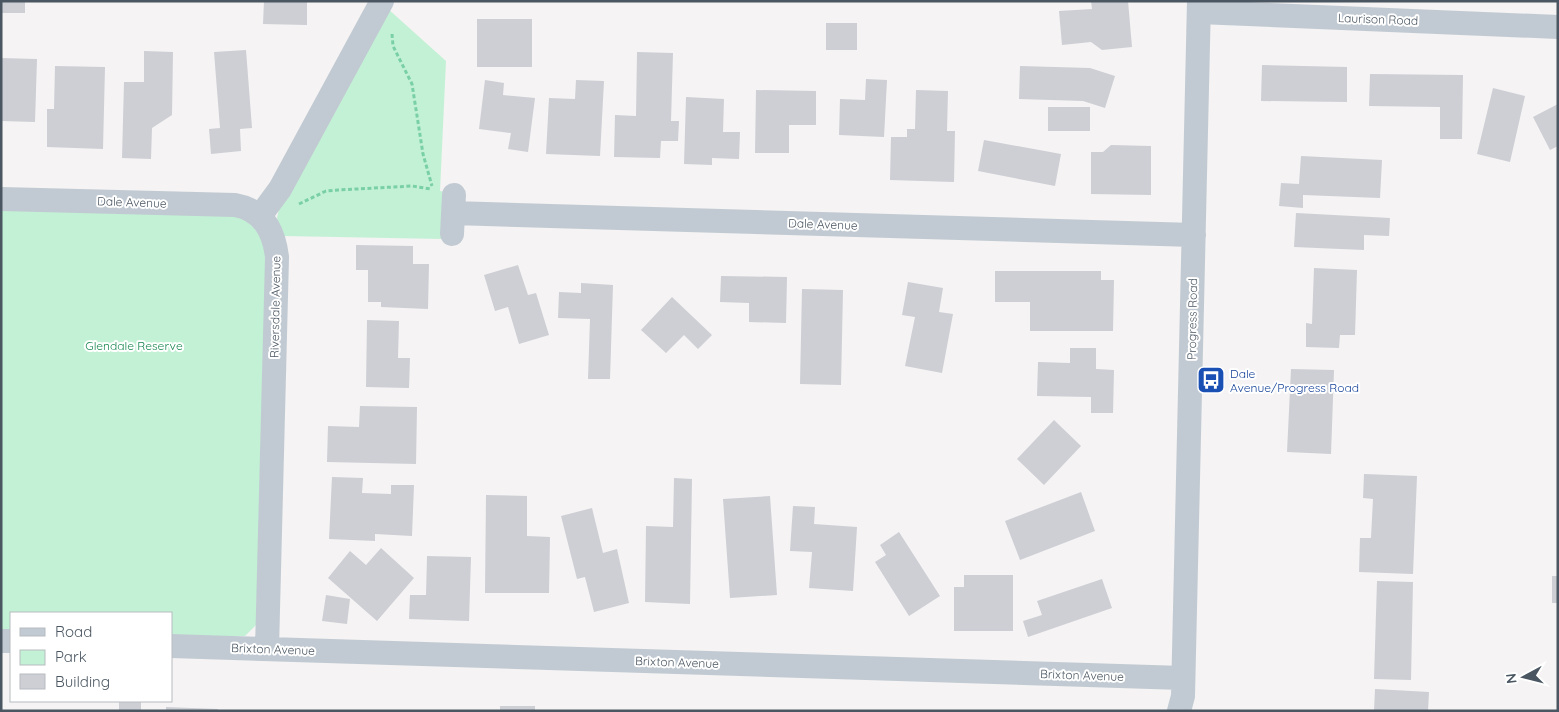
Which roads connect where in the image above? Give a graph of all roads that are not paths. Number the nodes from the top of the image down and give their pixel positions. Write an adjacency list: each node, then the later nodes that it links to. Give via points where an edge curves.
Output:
1 (382, 1): 6 (street, via 280,189)
2 (1199, 6): 3 (street, Laurison Road); 7 (street, Progress Road)
3 (1558, 27)
4 (1, 199): 6 (street, Dale Avenue, via 235,205 253,210)
5 (448, 208): 7 (street, Dale Avenue)
6 (260, 216): 9 (street, Riversdale Avenue, via 274,239 277,258)
7 (1194, 235): 10 (street, Progress Road)
8 (172, 646): 9 (street, Brixton Avenue)
9 (267, 649): 10 (street, Brixton Avenue)
10 (1183, 699)

